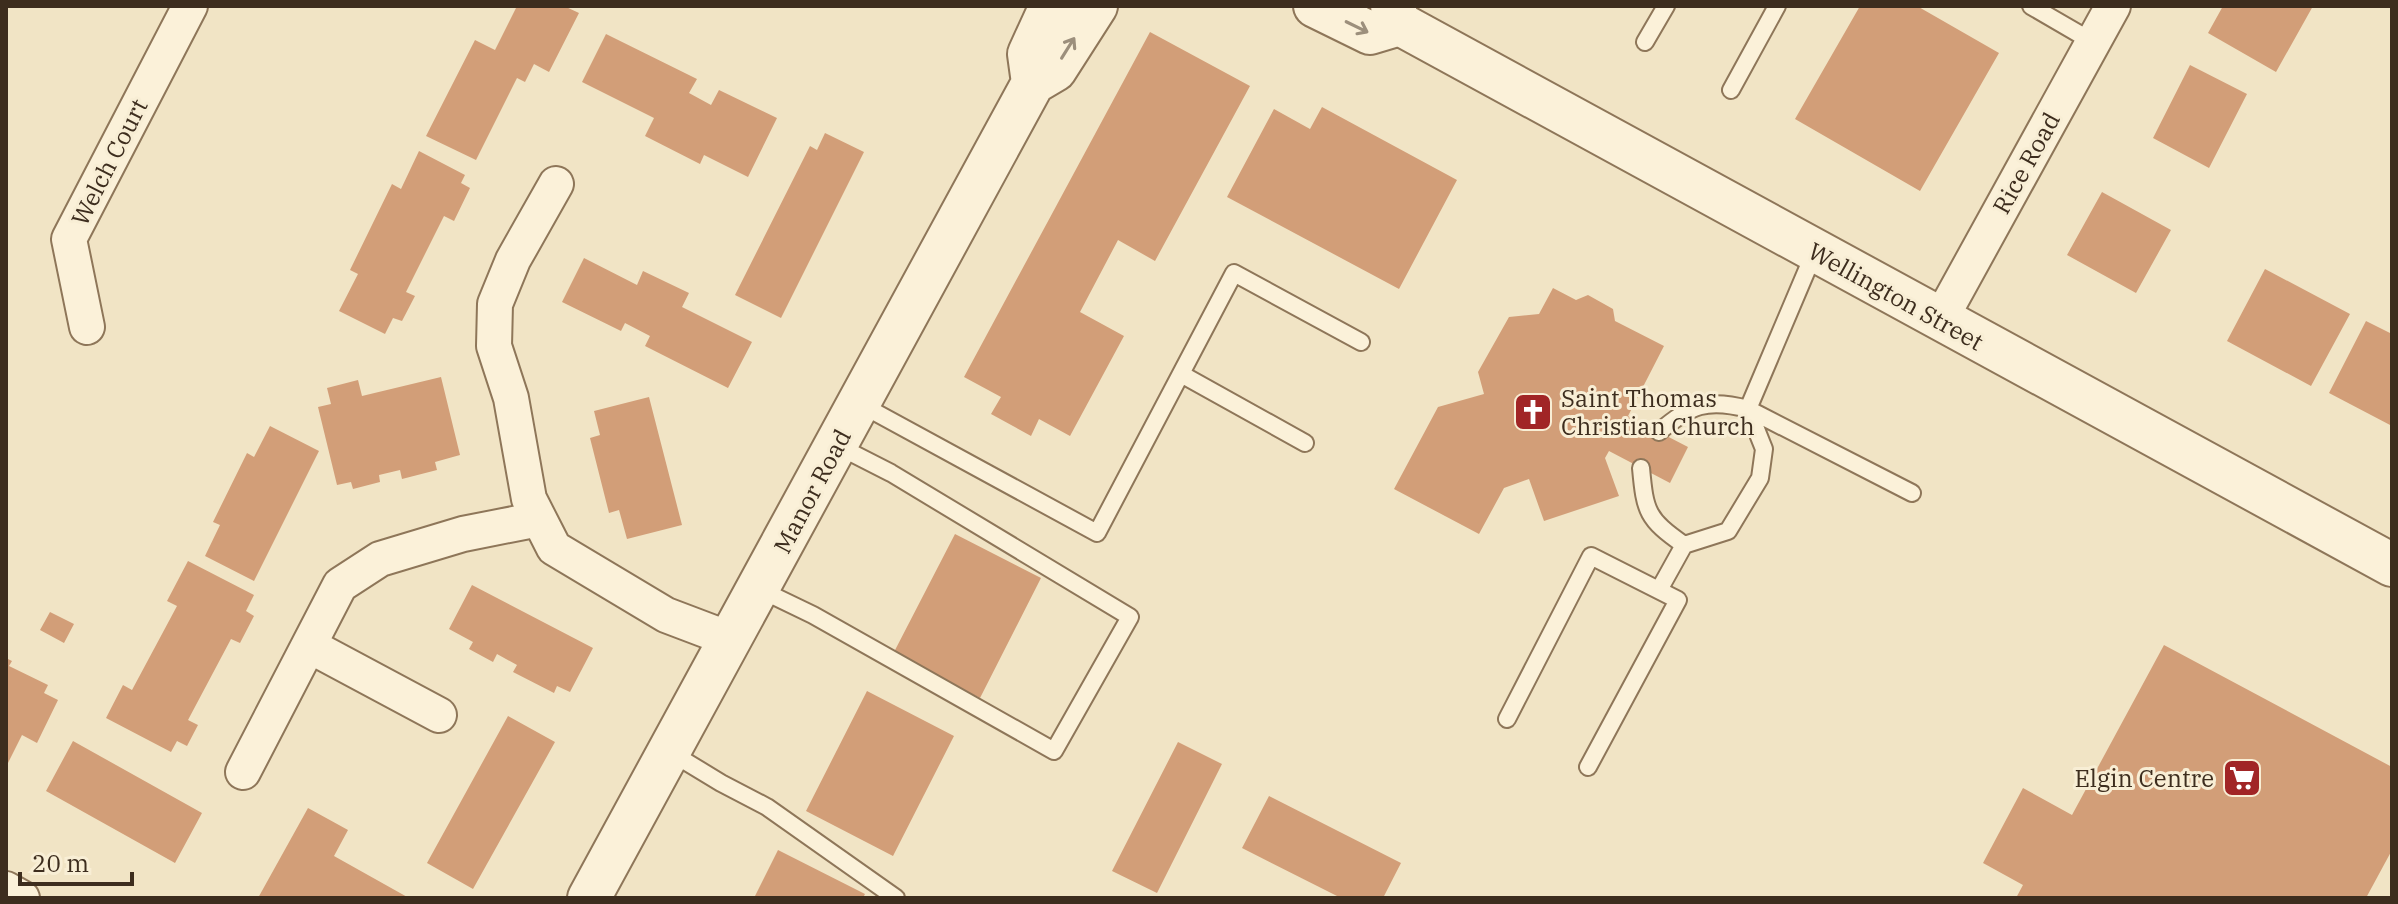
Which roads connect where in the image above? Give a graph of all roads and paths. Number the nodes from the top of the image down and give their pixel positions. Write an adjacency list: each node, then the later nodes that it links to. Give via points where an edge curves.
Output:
1 (190, 6): 17 (street, Welch Court, via 69,239)
2 (1051, 6): 12 (street, Manor Road, via 1029,54)
3 (1096, 6): 12 (street, Manor Road, one-way to 3, via 1055,70)
4 (1315, 6): 9 (street, Wellington Street, one-way to 9, via 1370,33)
5 (1666, 6): 10 (lane)
6 (1777, 6): 13 (lane)
7 (2031, 6): 11 (lane)
8 (2113, 6): 11 (street, Rice Road)
9 (1396, 15): 15 (street, Wellington Street)
10 (1645, 42)
11 (2093, 42): 16 (street, Rice Road)
12 (1033, 83): 20 (street, Manor Road)
13 (1731, 90)
14 (556, 184): 27 (street, via 495,304 494,346 511,398 529,499)
15 (1815, 251): 16 (street, Wellington Street); 21 (lane)
16 (1940, 320): 29 (street, Wellington Street)
17 (87, 327)
18 (1361, 342): 19 (lane, via 1234,273)
19 (1181, 374): 20 (lane, via 1097,533); 23 (lane)
20 (860, 404): 24 (street, Manor Road)
21 (1748, 409): 22 (lane, via 1703,404 1681,413); 26 (lane); 28 (lane, via 1764,449 1760,478 1728,531)
22 (1659, 432)
23 (1305, 443)
24 (837, 445): 30 (street, Manor Road); 30 (lane, via 1130,617 1054,751)
25 (1641, 468): 28 (lane, via 1645,503 1657,526)
26 (1912, 493)
27 (539, 519): 32 (street, via 554,548 666,615); 33 (street, via 380,559 340,585)
28 (1684, 545): 31 (lane)
29 (2392, 565)
30 (759, 589): 32 (street, Manor Road)
31 (1659, 590): 35 (lane, via 1591,556); 37 (lane, via 1678,600)
32 (732, 640): 36 (street, Manor Road)
33 (310, 646): 34 (street); 38 (street)
34 (439, 715)
35 (1507, 719)
36 (670, 752): 41 (street, Manor Road); 42 (lane, via 767,807)
37 (1588, 767)
38 (243, 772)
39 (6, 889): 40 (street)
40 (22, 898)
41 (589, 898)
42 (896, 898)

